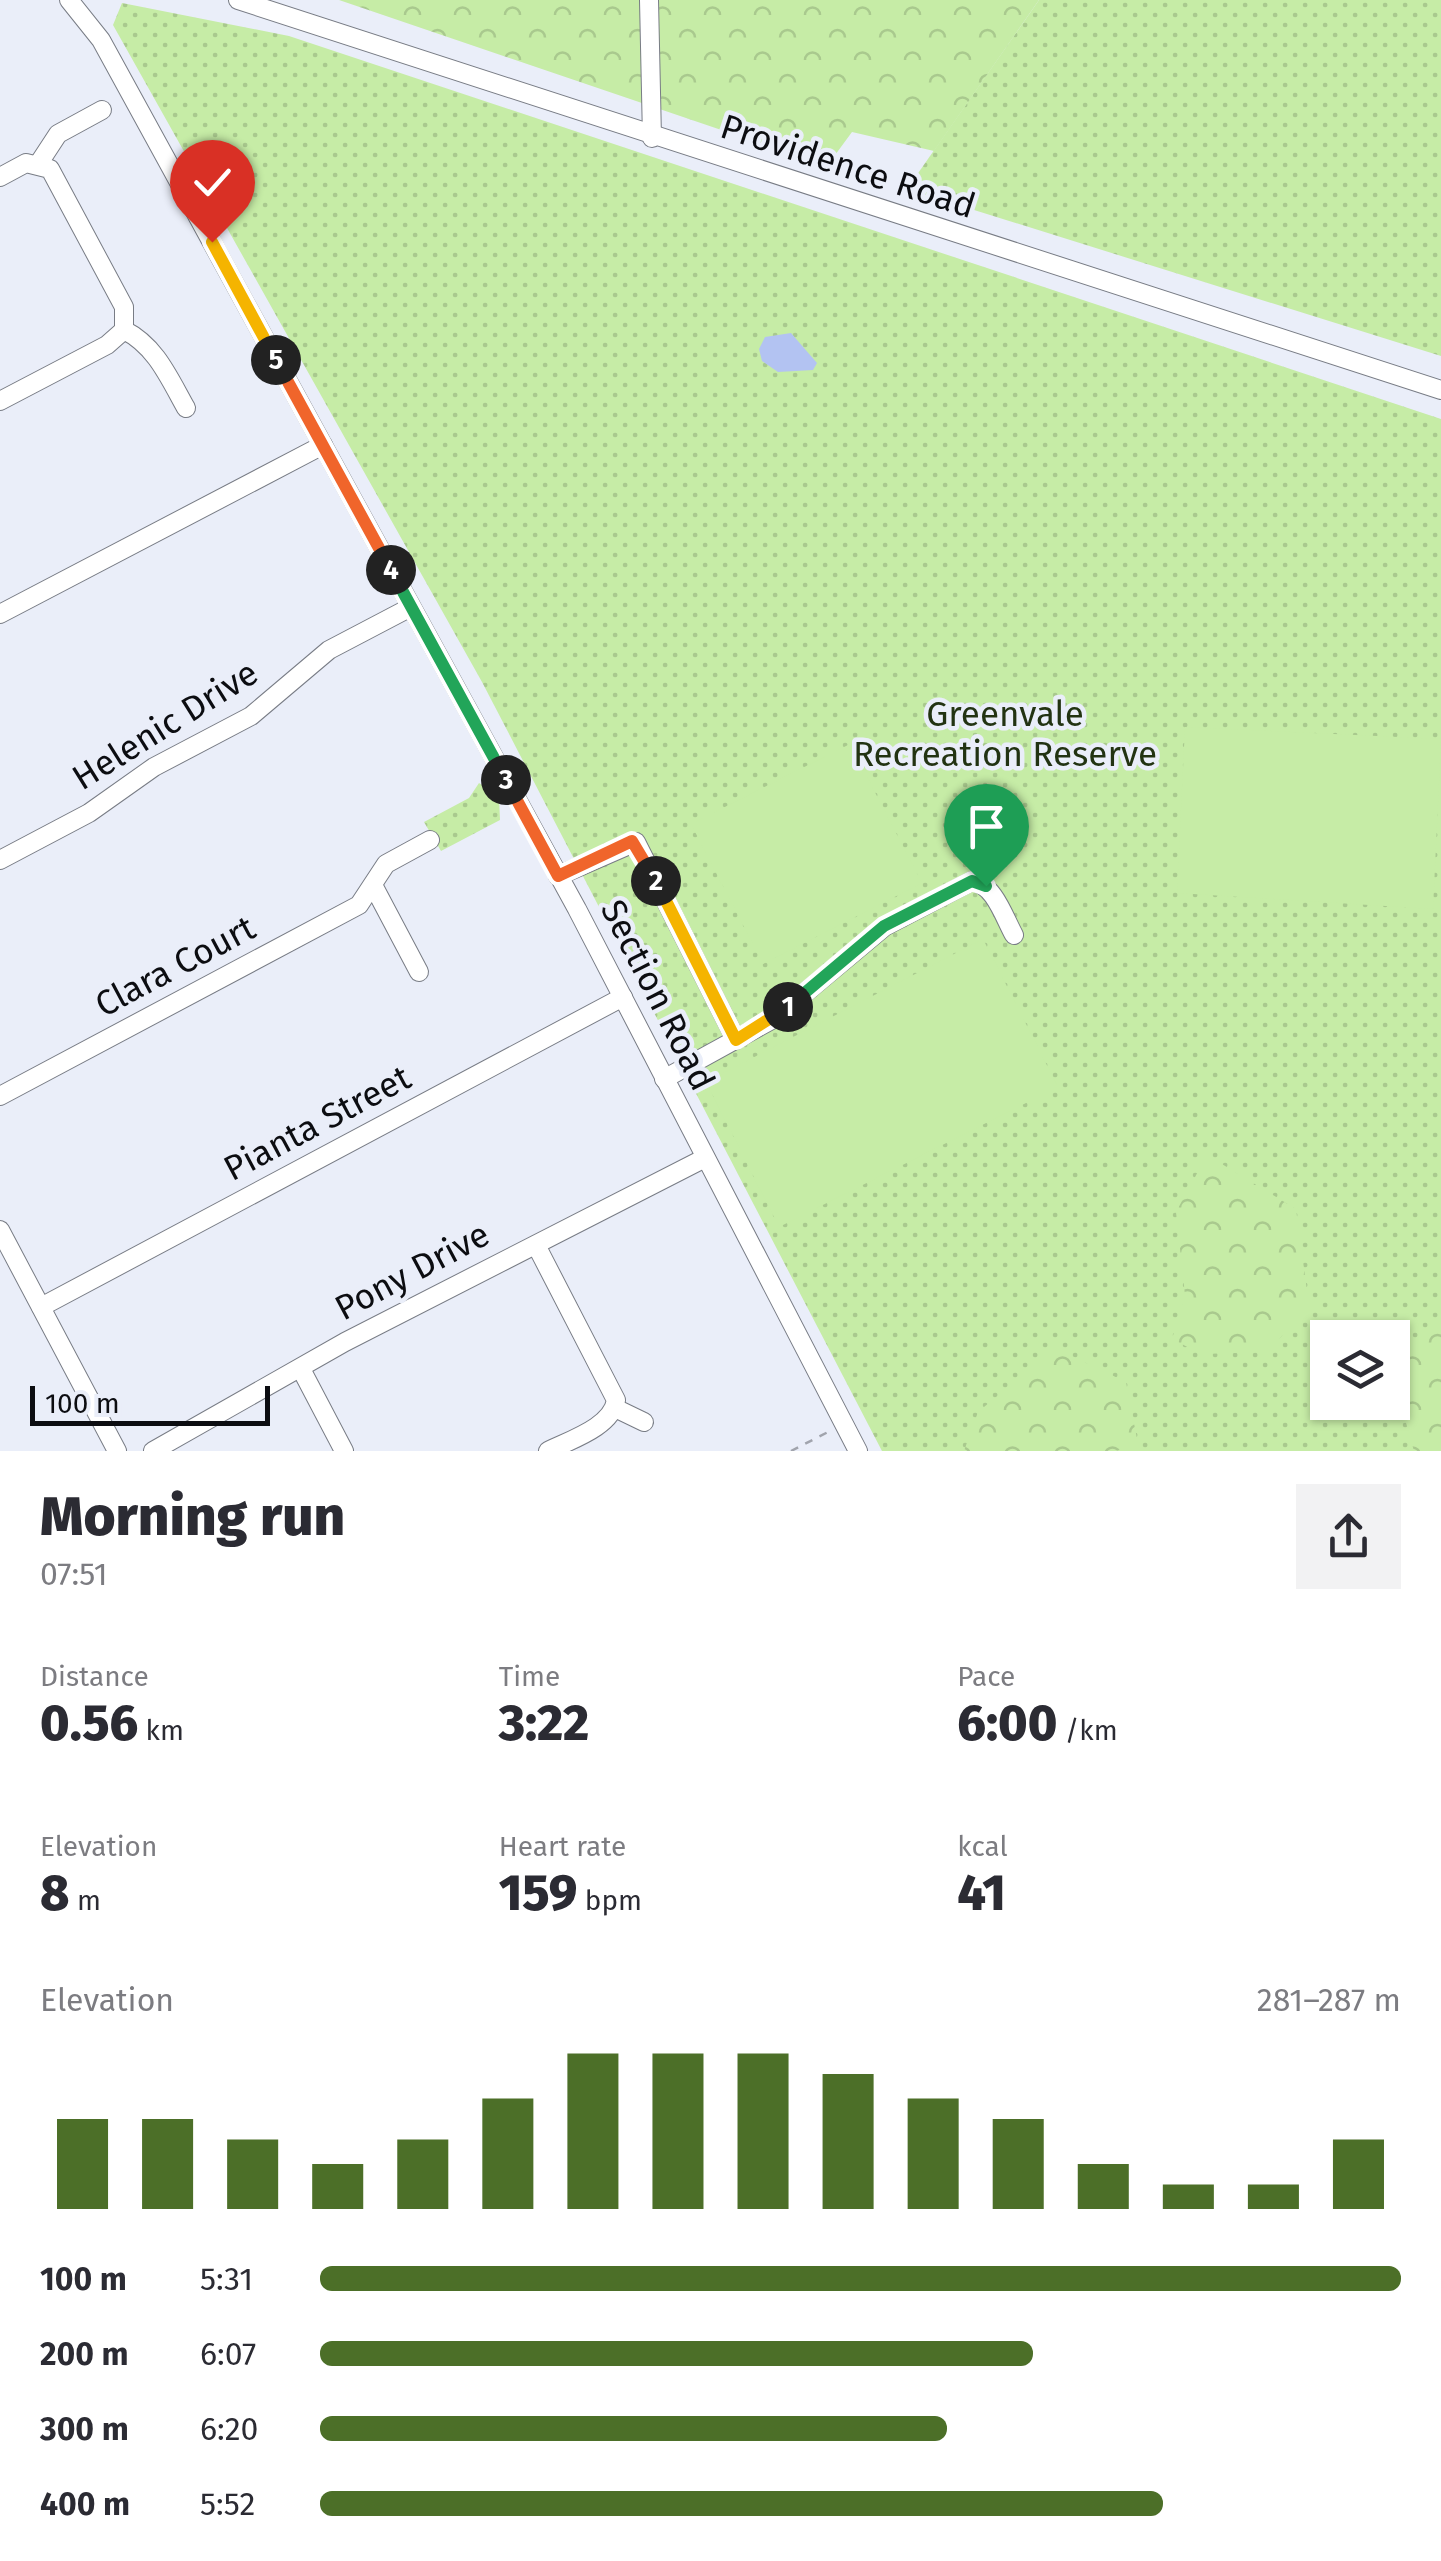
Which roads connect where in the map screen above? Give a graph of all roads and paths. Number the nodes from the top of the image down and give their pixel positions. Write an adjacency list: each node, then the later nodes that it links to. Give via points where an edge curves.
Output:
1 (69, 0): 12 (street, Section Road, via 101,40)
2 (238, 0): 5 (street, Providence Road)
3 (649, 0): 5 (street)
4 (102, 110): 6 (street, via 58,134)
5 (652, 138): 9 (street, Providence Road)
6 (39, 163): 7 (street); 8 (street, via 50,169 124,307)
7 (0, 176)
8 (124, 330): 10 (street); 11 (street, via 156,356)
9 (1441, 390)
10 (0, 401)
11 (186, 408)
12 (323, 445): 13 (street, Section Road); 14 (street)
13 (411, 607): 16 (street, Helenic Drive, via 329,650 251,716); 17 (street, Section Road)
14 (0, 614)
15 (430, 840): 18 (street, Clara Court, via 386,864)
16 (0, 860)
17 (558, 876): 21 (street, Section Road); 22 (street, via 636,842)
18 (372, 885): 20 (street); 24 (street, Clara Court, via 359,904)
19 (1014, 935): 22 (street, via 991,892 972,881 884,926 775,1018)
20 (419, 972)
21 (623, 997): 23 (street, Section Road); 28 (street, Pianta Street)
22 (736, 1040): 23 (street)
23 (664, 1078): 25 (street, Section Road)
24 (0, 1096)
25 (706, 1158): 27 (street, Pony Drive); 32 (street, Section Road)
26 (0, 1230): 28 (street)
27 (536, 1245): 29 (street, Pony Drive); 30 (street, via 612,1390)
28 (40, 1307): 34 (street)
29 (301, 1368): 35 (street, Pony Drive); 36 (street)
30 (615, 1408): 31 (street); 37 (street, via 600,1424)
31 (644, 1422)
32 (843, 1423): 33 (street, Section Road); 38 (path)
33 (854, 1450)
34 (117, 1451)
35 (153, 1451)
36 (344, 1451)
37 (548, 1451)
38 (791, 1451)

